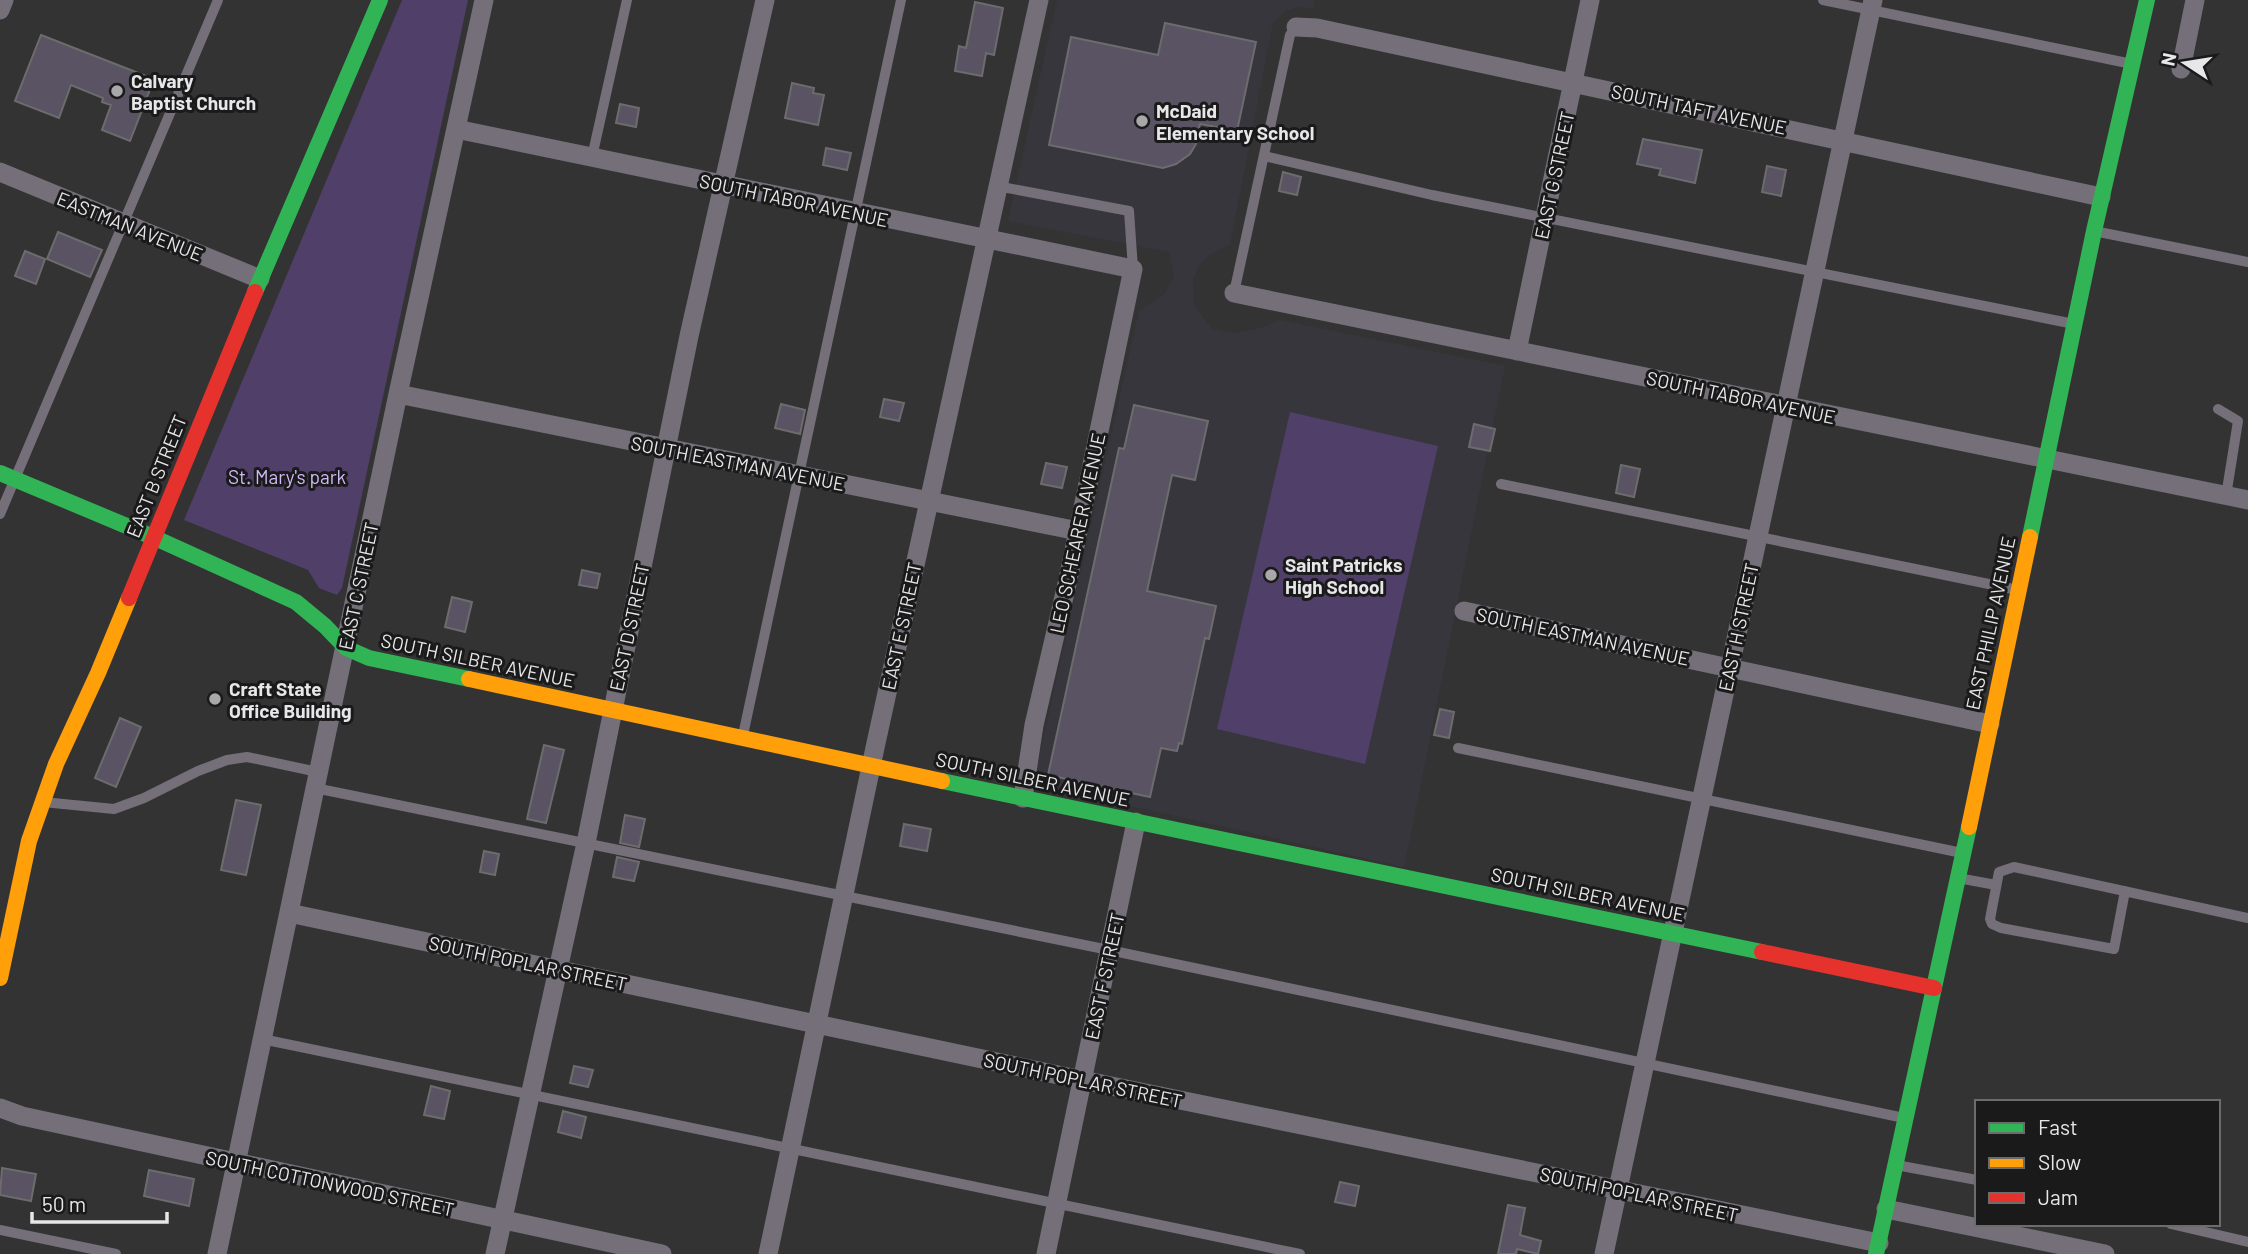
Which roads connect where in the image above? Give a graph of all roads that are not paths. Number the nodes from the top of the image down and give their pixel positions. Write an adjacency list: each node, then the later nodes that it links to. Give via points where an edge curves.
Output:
1 (4, 0): 14 (street)
2 (218, 0): 29 (lane)
3 (380, 0): 35 (street, EAST B STREET)
4 (484, 0): 19 (street, EAST C STREET)
5 (627, 0): 22 (lane)
6 (765, 0): 24 (street, EAST D STREET)
7 (901, 0): 27 (lane)
8 (1039, 0): 25 (street, EAST E STREET)
9 (1590, 0): 18 (street, EAST G STREET)
10 (1823, 0): 13 (lane)
11 (2147, 0): 16 (street, EAST PHILIP AVENUE)
12 (2195, 0): 17 (street)
13 (1872, 5): 16 (lane); 20 (street, EAST H STREET)
14 (0, 10)
15 (1296, 27): 18 (street, SOUTH TAFT AVENUE, via 1317,27); 21 (lane, via 1290,35)
16 (2132, 64): 26 (street, EAST PHILIP AVENUE)
17 (2181, 69)
18 (1573, 82): 20 (street, SOUTH TAFT AVENUE); 28 (street, EAST G STREET)
19 (456, 129): 22 (street, SOUTH TABOR AVENUE); 39 (street, EAST C STREET)
20 (1843, 141): 26 (street, SOUTH TAFT AVENUE); 34 (street, EAST H STREET)
21 (1264, 156): 28 (lane); 36 (lane)
22 (592, 157): 24 (street, SOUTH TABOR AVENUE)
23 (0, 172): 29 (street, EASTMAN AVENUE)
24 (724, 185): 27 (street, SOUTH TABOR AVENUE); 42 (street, EAST D STREET)
25 (998, 186): 31 (street, EAST E STREET); 33 (lane, via 1129,211)
26 (2101, 197): 30 (street, EAST PHILIP AVENUE)
27 (855, 212): 31 (street, SOUTH TABOR AVENUE); 44 (lane)
28 (1545, 218): 34 (lane); 38 (street, EAST G STREET)
29 (123, 223): 35 (street, EASTMAN AVENUE); 45 (lane)
30 (2094, 230): 32 (lane); 37 (street, EAST PHILIP AVENUE)
31 (985, 239): 33 (street, SOUTH TABOR AVENUE); 49 (street, EAST E STREET)
32 (2248, 262)
33 (1133, 269): 51 (street, LEO SCHEARER AVENUE)
34 (1814, 273): 37 (lane); 40 (street, EAST H STREET)
35 (260, 279): 52 (street, EAST B STREET)
36 (1234, 293): 38 (street, SOUTH TABOR AVENUE)
37 (2074, 324): 43 (street, EAST PHILIP AVENUE)
38 (1517, 351): 40 (street, SOUTH TABOR AVENUE)
39 (398, 394): 42 (street, SOUTH EASTMAN AVENUE); 56 (street, EAST C STREET)
40 (1786, 406): 43 (street, SOUTH TABOR AVENUE); 53 (street, EAST H STREET)
41 (2218, 410): 47 (lane, via 2238,421)
42 (666, 448): 44 (street, SOUTH EASTMAN AVENUE); 58 (street, EAST D STREET)
43 (2046, 459): 47 (street, SOUTH TABOR AVENUE); 54 (street, EAST PHILIP AVENUE)
44 (799, 475): 49 (street, SOUTH EASTMAN AVENUE); 60 (lane)
45 (7, 476): 50 (lane); 52 (street, SOUTH SILBER AVENUE)
46 (1501, 484): 53 (lane)
47 (2226, 496): 48 (street, SOUTH TABOR AVENUE)
48 (2248, 500)
49 (928, 501): 51 (street, SOUTH EASTMAN AVENUE); 62 (street, EAST E STREET)
50 (0, 514)
51 (1078, 531): 64 (street, LEO SCHEARER AVENUE, via 1034,725)
52 (153, 537): 56 (street, SOUTH SILBER AVENUE, via 296,602); 66 (street, EAST B STREET)
53 (1758, 537): 54 (lane); 57 (street, EAST H STREET)
54 (2019, 591): 59 (street, EAST PHILIP AVENUE)
55 (1464, 611): 57 (street, SOUTH EASTMAN AVENUE)
56 (346, 648): 58 (street, SOUTH SILBER AVENUE, via 369,659); 63 (street, EAST C STREET)
57 (1729, 668): 59 (street, SOUTH EASTMAN AVENUE); 65 (street, EAST H STREET)
58 (612, 710): 60 (street, SOUTH SILBER AVENUE); 68 (street, EAST D STREET)
59 (1990, 724): 69 (street, EAST PHILIP AVENUE)
60 (743, 738): 62 (street, SOUTH SILBER AVENUE)
61 (1458, 748): 65 (lane)
62 (871, 766): 64 (street, SOUTH SILBER AVENUE); 73 (street, EAST E STREET)
63 (317, 780): 66 (lane, via 247,757 198,771 114,809); 68 (lane); 74 (street, EAST C STREET)
64 (1023, 798): 67 (street, SOUTH SILBER AVENUE)
65 (1702, 799): 69 (lane); 76 (street, EAST H STREET)
66 (43, 802): 79 (street, EAST B STREET, via 29,841)
67 (1136, 822): 76 (street, SOUTH SILBER AVENUE); 77 (street, EAST F STREET)
68 (586, 843): 73 (lane); 78 (street, EAST D STREET)
69 (1962, 853): 70 (street, EAST PHILIP AVENUE)
70 (1958, 878): 71 (lane); 80 (street, EAST PHILIP AVENUE)
71 (1996, 884): 72 (lane, via 1999,872 2014,867); 72 (lane, via 1992,924 2113,950)
72 (2125, 891): 75 (lane)
73 (844, 895): 77 (lane); 81 (street, EAST E STREET)
74 (289, 913): 78 (street, SOUTH POPLAR STREET); 82 (street, EAST C STREET)
75 (2248, 918)
76 (1673, 933): 80 (street, SOUTH SILBER AVENUE); 83 (street, EAST H STREET)
77 (1109, 950): 83 (lane); 84 (street, EAST F STREET)
78 (559, 969): 81 (street, SOUTH POPLAR STREET); 85 (street, EAST D STREET)
79 (0, 978)
80 (1934, 988): 87 (street, EAST PHILIP AVENUE)
81 (817, 1024): 84 (street, SOUTH POPLAR STREET); 88 (street, EAST E STREET)
82 (262, 1040): 85 (lane); 89 (street, EAST C STREET)
83 (1645, 1063): 87 (lane); 92 (street, EAST H STREET)
84 (1082, 1080): 92 (street, SOUTH POPLAR STREET); 93 (street, EAST F STREET)
85 (531, 1095): 88 (lane); 95 (street, EAST D STREET)
86 (0, 1108): 89 (street, SOUTH COTTONWOOD STREET)
87 (1905, 1119): 90 (street, EAST PHILIP AVENUE)
88 (791, 1148): 93 (lane); 104 (street, EAST E STREET)
89 (236, 1163): 95 (street, SOUTH COTTONWOOD STREET); 101 (street, EAST C STREET)
90 (1896, 1165): 91 (lane); 94 (street, EAST PHILIP AVENUE)
91 (1975, 1180)
92 (1618, 1189): 99 (street, SOUTH POPLAR STREET); 107 (street, EAST H STREET)
93 (1056, 1203): 105 (street, EAST F STREET); 106 (lane)
94 (1886, 1209): 99 (street, EAST PHILIP AVENUE); 108 (street)
95 (503, 1220): 102 (street, EAST D STREET); 103 (street, SOUTH COTTONWOOD STREET)
96 (2180, 1226): 98 (lane)
97 (0, 1230): 100 (lane)
98 (2248, 1242)
99 (1877, 1249)
100 (116, 1254)
101 (216, 1254)
102 (495, 1254)
103 (662, 1254)
104 (768, 1254)
105 (1046, 1254)
106 (1300, 1254)
107 (1604, 1254)
108 (2105, 1254)

